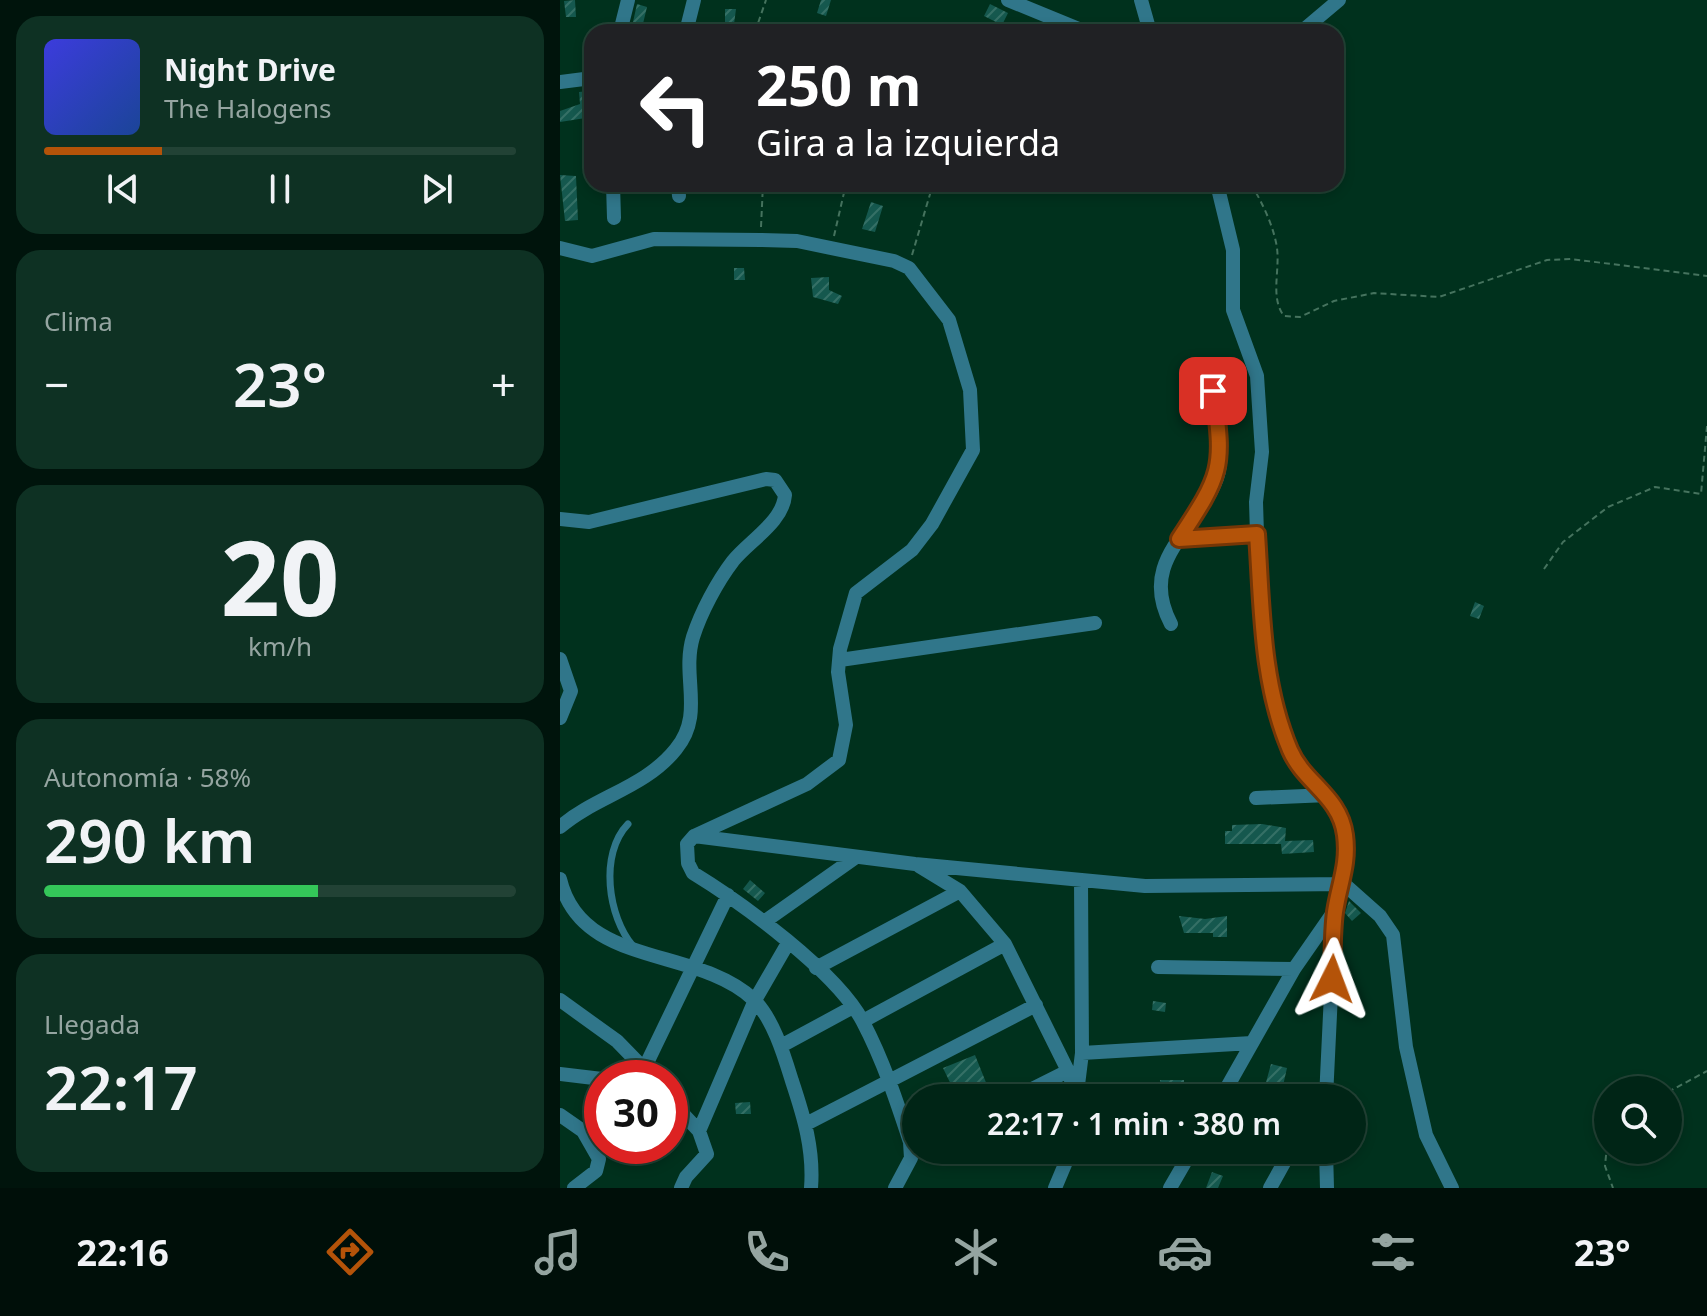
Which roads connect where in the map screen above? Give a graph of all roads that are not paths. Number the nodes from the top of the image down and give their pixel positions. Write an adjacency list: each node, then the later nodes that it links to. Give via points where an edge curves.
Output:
1 (628, 0): 6 (street)
2 (694, 0): 7 (street)
3 (1008, 0): 8 (street)
4 (1141, 0): 9 (street)
5 (1339, 0): 10 (street)
6 (622, 24)
7 (688, 24)
8 (1066, 24)
9 (1148, 24)
10 (1310, 24)
11 (584, 79): 12 (street)
12 (560, 82)
13 (613, 192): 15 (street)
14 (1219, 192): 19 (street, via 1233,250 1233,310 1257,376 1262,452)
15 (614, 218)
16 (560, 248): 24 (street, via 592,256 654,239 761,240 879,256 909,268 949,320 970,390 973,450 924,537 856,593)
17 (1213, 391): 20 (street, via 1219,430 1217,478)
18 (560, 519): 29 (street, via 589,522 766,479 775,480 785,495 779,515 720,581 694,636 689,659 693,716 678,748 636,784)
19 (1257, 534): 20 (street); 26 (street, via 1276,715 1292,755)
20 (1179, 539): 22 (street, via 1167,555 1160,590)
21 (1095, 623): 24 (street)
22 (1171, 624)
23 (560, 659): 25 (street, via 571,691)
24 (840, 660): 30 (street, via 846,725 839,760 807,784)
25 (560, 718)
26 (1328, 795): 27 (street); 35 (street, via 1340,812 1345,834)
27 (1256, 798)
28 (628, 824): 42 (lane, via 617,841 613,907 622,933)
29 (560, 827)
30 (694, 836): 31 (street); 37 (street, via 686,852 693,873)
31 (856, 857): 32 (street); 39 (street)
32 (915, 864): 34 (street); 36 (street)
33 (560, 879): 42 (street, via 577,917 613,942)
34 (1081, 880): 35 (street, via 1145,886); 54 (street)
35 (1344, 884): 38 (street); 84 (street, via 1393,935 1412,1077 1426,1135)
36 (960, 891): 41 (street); 45 (street)
37 (728, 895): 39 (street); 43 (street)
38 (1335, 910): 46 (street); 65 (street)
39 (764, 922): 40 (street)
40 (788, 943): 45 (street); 48 (street)
41 (1005, 944): 49 (street); 51 (street)
42 (637, 951): 43 (street)
43 (693, 965): 48 (street); 56 (street)
44 (1158, 967): 46 (street)
45 (816, 968): 50 (street)
46 (1294, 969): 52 (street)
47 (560, 1000): 55 (street)
48 (755, 1000): 53 (street); 70 (street)
49 (1036, 1005): 57 (street); 60 (street)
50 (853, 1007): 51 (street); 53 (street)
51 (863, 1021): 60 (street)
52 (1252, 1043): 54 (street); 64 (street)
53 (781, 1046): 69 (street)
54 (1082, 1053): 63 (street)
55 (633, 1060)
56 (654, 1060)
57 (1068, 1071): 61 (street); 62 (street)
58 (560, 1074): 59 (street)
59 (584, 1077)
60 (887, 1081): 67 (street); 69 (street)
61 (1042, 1084)
62 (1072, 1084)
63 (1078, 1084)
64 (1229, 1084)
65 (1326, 1084)
66 (560, 1115): 76 (street, via 583,1131 599,1159 596,1171)
67 (902, 1116)
68 (688, 1119): 70 (street)
69 (806, 1124): 78 (street)
70 (699, 1131): 77 (street, via 707,1154)
71 (908, 1164): 79 (street)
72 (1064, 1164): 80 (street)
73 (1184, 1164): 81 (street)
74 (1283, 1164): 82 (street)
75 (1326, 1164): 83 (street)
76 (574, 1188)
77 (681, 1188)
78 (811, 1188)
79 (895, 1188)
80 (1055, 1188)
81 (1170, 1188)
82 (1270, 1188)
83 (1327, 1188)
84 (1452, 1188)

